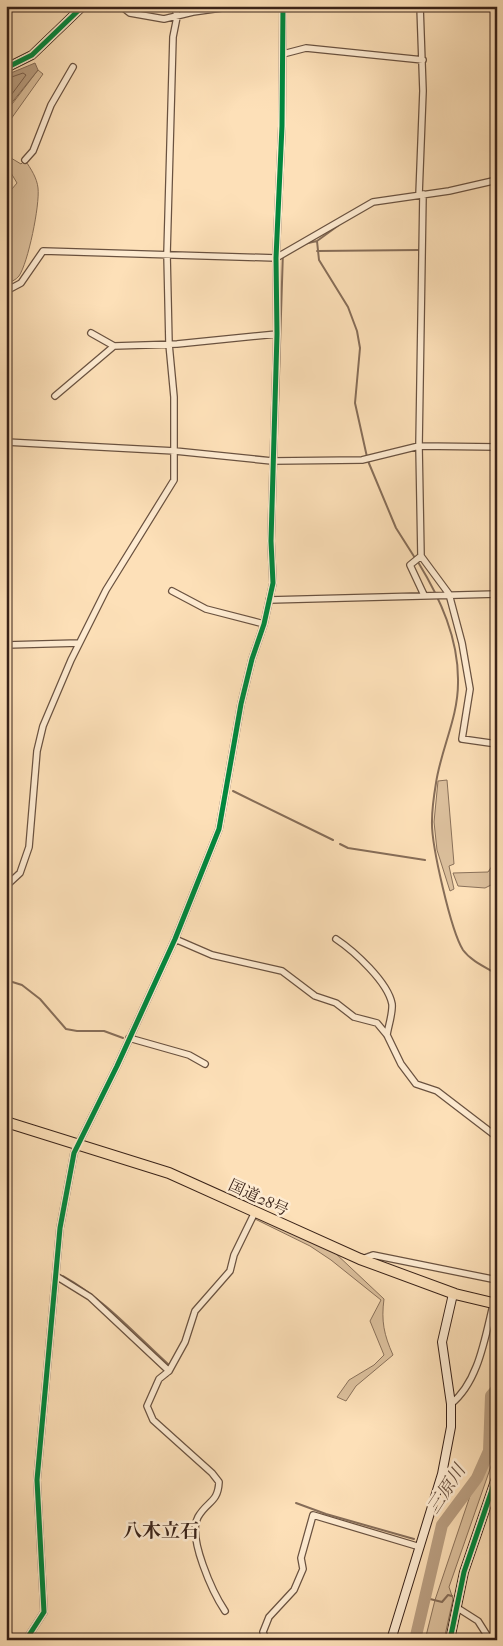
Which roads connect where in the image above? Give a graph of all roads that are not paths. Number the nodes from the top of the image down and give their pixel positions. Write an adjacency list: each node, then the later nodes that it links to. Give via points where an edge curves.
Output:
1 (83, 6): 10 (street, via 32,55)
2 (121, 6): 7 (street, via 130,13 164,20)
3 (176, 6): 7 (street)
4 (236, 6): 7 (street)
5 (283, 6): 8 (street)
6 (420, 6): 9 (street)
7 (178, 17): 15 (street, via 172,37)
8 (283, 54): 9 (street, via 306,48); 16 (street)
9 (423, 60): 14 (street)
10 (6, 68)
11 (73, 68): 12 (street, via 51,105 33,151)
12 (25, 160)
13 (497, 180): 14 (street)
14 (421, 195): 16 (street, via 373,202); 24 (street)
15 (167, 254): 16 (street); 17 (street, via 43,251 21,282); 20 (street)
16 (276, 258): 19 (street)
17 (6, 291)
18 (91, 333): 21 (street)
19 (276, 334): 20 (street); 27 (street)
20 (169, 344): 21 (street); 26 (street)
21 (114, 346): 22 (street)
22 (55, 396)
23 (6, 442): 26 (street)
24 (419, 446): 25 (street); 27 (street, via 362,460); 28 (street)
25 (497, 447)
26 (175, 450): 27 (street); 35 (street, via 174,480 109,584)
27 (272, 461): 33 (street, via 273,583)
28 (421, 556): 30 (street); 32 (street, via 410,566)
29 (172, 590): 34 (street, via 206,609)
30 (447, 594): 31 (street); 32 (street); 37 (street, via 462,643 470,689 462,738)
31 (497, 594)
32 (426, 595): 33 (street)
33 (269, 600): 34 (street)
34 (264, 624): 39 (street, via 241,704 219,829)
35 (79, 642): 36 (street); 38 (street, via 43,726 37,751 29,847 20,872)
36 (6, 646)
37 (497, 744)
38 (6, 886)
39 (175, 939): 41 (street, via 212,955 282,971 315,996 336,1003 354,1017 377,1023); 42 (street)
40 (336, 939): 41 (street, via 382,982 392,1005)
41 (386, 1035): 45 (street, via 416,1084 437,1091)
42 (130, 1038): 43 (street, via 189,1055); 46 (street)
43 (205, 1064)
44 (6, 1122): 46 (highway, 国道28号)
45 (497, 1137)
46 (80, 1144): 47 (highway, 国道28号, via 169,1173); 49 (street, via 74,1153 60,1228)
47 (255, 1212): 48 (highway, 国道28号); 54 (street, via 230,1270 195,1310 186,1342)
48 (360, 1259): 50 (street, via 374,1255); 52 (highway, 国道28号)
49 (56, 1276): 54 (street, via 90,1297); 60 (street, via 37,1480 44,1612)
50 (497, 1280)
51 (497, 1290): 53 (street)
52 (453, 1294): 53 (highway, 国道28号); 55 (street, via 442,1342)
53 (495, 1304): 55 (street, via 471,1379)
54 (169, 1371): 59 (street, via 159,1379 147,1406 153,1420 219,1482 218,1494 196,1520 195,1536)
55 (450, 1404): 57 (street, via 450,1427 442,1474)
56 (497, 1475): 58 (street, via 479,1523)
57 (420, 1547): 61 (street, via 313,1515 301,1558 303,1569 294,1590 269,1617 264,1632); 62 (street)
58 (456, 1607): 63 (street); 64 (street, via 478,1621)
59 (225, 1611)
60 (26, 1640)
61 (266, 1640)
62 (391, 1640)
63 (450, 1640)
64 (490, 1640)

